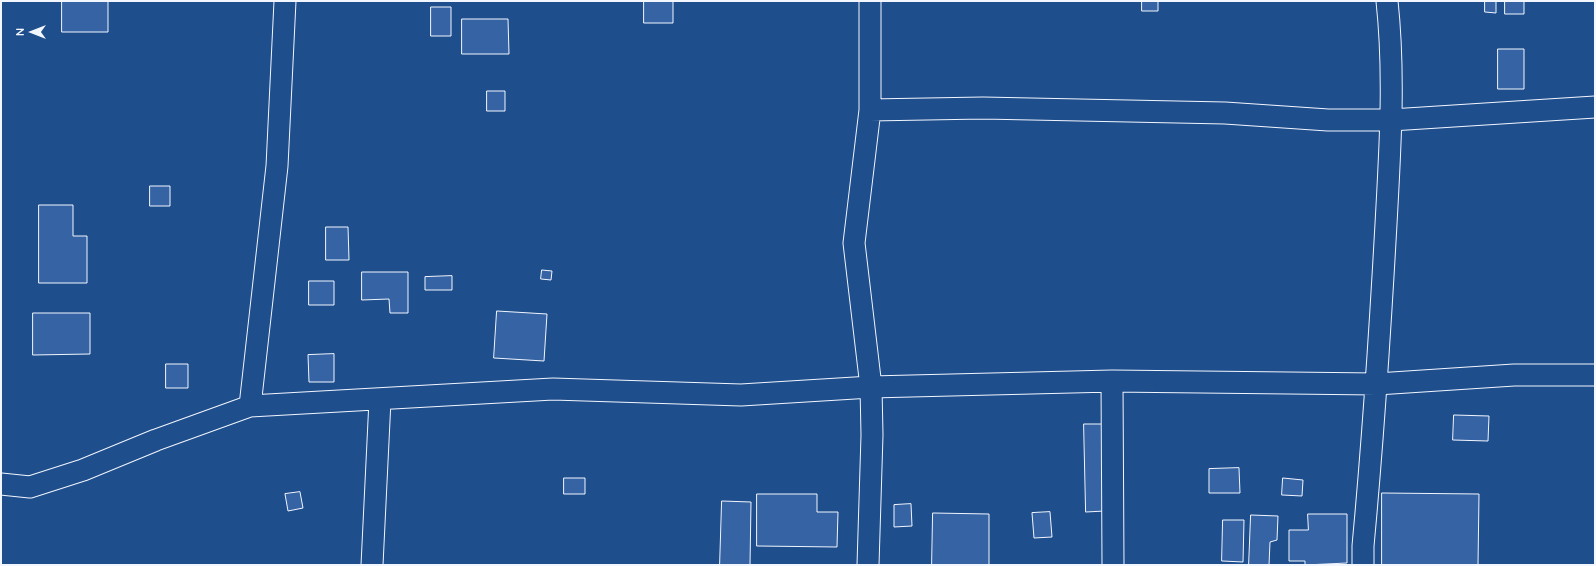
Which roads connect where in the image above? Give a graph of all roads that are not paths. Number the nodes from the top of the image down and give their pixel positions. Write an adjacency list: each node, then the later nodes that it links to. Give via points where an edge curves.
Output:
1 (285, 1): 12 (street, via 277,166)
2 (870, 1): 5 (street)
3 (1387, 1): 6 (street, via 1390,22)
4 (1595, 107): 6 (street)
5 (870, 110): 6 (street, via 983,108 1225,113 1328,120); 10 (street, via 854,243)
6 (1391, 120): 9 (street)
7 (1595, 375): 9 (street, via 1514,375)
8 (1112, 381): 9 (street); 10 (street); 16 (street)
9 (1377, 384): 17 (street)
10 (871, 387): 11 (street, via 741,395 553,389); 15 (street)
11 (380, 400): 12 (street); 14 (street)
12 (250, 406): 13 (street, via 83,470 30,487)
13 (1, 484)
14 (372, 565)
15 (868, 565)
16 (1113, 565)
17 (1363, 565)

